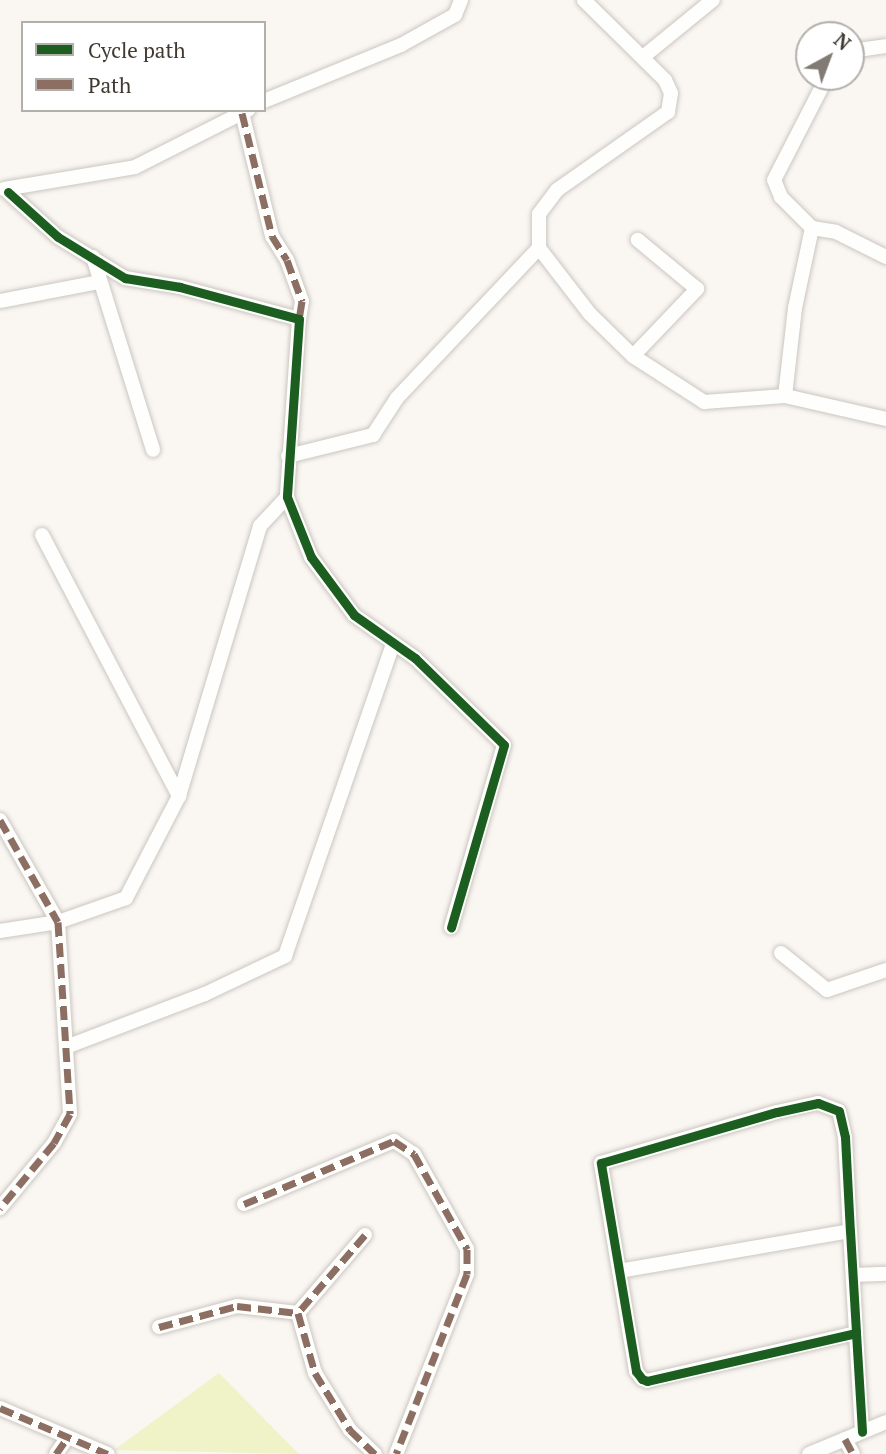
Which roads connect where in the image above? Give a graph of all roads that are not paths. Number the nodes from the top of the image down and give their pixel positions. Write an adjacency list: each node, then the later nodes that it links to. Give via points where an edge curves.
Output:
1 (461, 0): 8 (street, via 454,15 401,45)
2 (584, 0): 6 (street)
3 (713, 0): 6 (street)
4 (886, 46): 5 (street)
5 (865, 49)
6 (643, 57): 13 (street, via 671,93 668,112 557,190 538,214)
7 (820, 91): 11 (street, via 774,180 781,197)
8 (266, 100)
9 (245, 112): 10 (street, via 135,167); 18 (street, via 272,236 287,260 302,302)
10 (4, 189): 14 (street, via 58,237)
11 (812, 228): 15 (street, via 836,232); 20 (street, via 795,308)
12 (638, 240): 19 (street, via 697,289)
13 (539, 248): 19 (street, via 590,314); 23 (street, via 397,398 373,435)
14 (93, 257): 16 (street); 18 (street, via 125,278 180,287)
15 (886, 257)
16 (99, 282): 17 (street); 22 (street)
17 (0, 301)
18 (299, 319): 23 (street)
19 (633, 356): 20 (street, via 704,402)
20 (785, 396): 21 (street)
21 (886, 418)
22 (153, 450)
23 (288, 456): 24 (street)
24 (287, 496): 26 (street, via 311,557 331,589 354,615); 27 (street, via 260,526)
25 (42, 535): 27 (street)
26 (393, 644): 30 (street, via 415,658 504,744); 34 (street, via 285,956 205,994)
27 (178, 796): 29 (street, via 126,898)
28 (0, 820): 29 (street)
29 (58, 922): 31 (street); 34 (street)
30 (451, 928)
31 (0, 931)
32 (781, 953): 33 (street, via 827,990)
33 (886, 970)
34 (66, 1047): 36 (street, via 70,1114 54,1143)
35 (244, 1204): 53 (street, via 394,1141 414,1154 467,1249 467,1274)
36 (0, 1209)
37 (850, 1231): 39 (street); 39 (street, via 845,1137 839,1111 818,1103 601,1163); 41 (street)
38 (365, 1236): 42 (street)
39 (619, 1271): 44 (street, via 636,1371 647,1381)
40 (886, 1274): 41 (street)
41 (853, 1275): 44 (street)
42 (298, 1313): 43 (street, via 237,1306); 52 (street, via 315,1373 351,1430)
43 (159, 1326)
44 (856, 1333): 47 (street)
45 (0, 1408): 48 (street)
46 (886, 1422): 47 (street)
47 (862, 1432): 49 (street)
48 (67, 1438): 50 (street); 51 (street)
49 (845, 1439): 54 (street); 55 (street)
50 (56, 1454)
51 (108, 1454)
52 (375, 1454)
53 (396, 1454)
54 (809, 1454)
55 (853, 1454)

